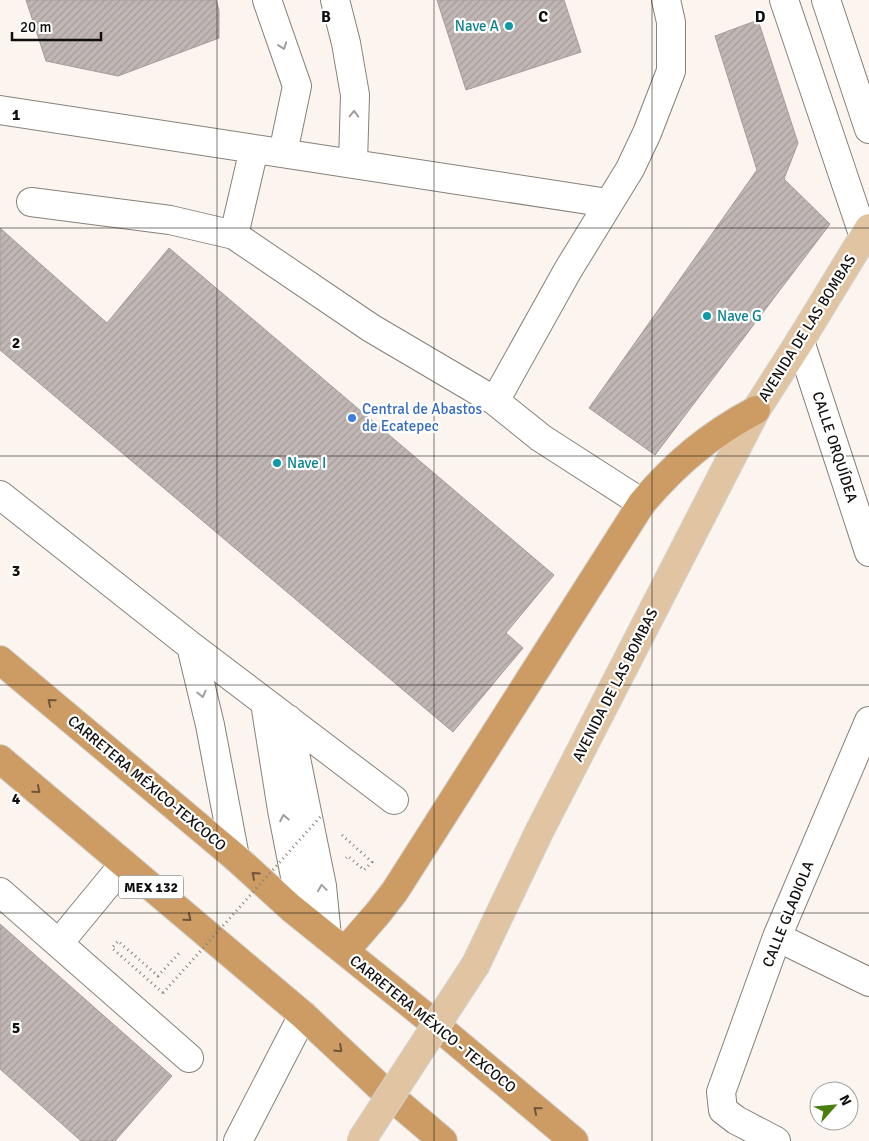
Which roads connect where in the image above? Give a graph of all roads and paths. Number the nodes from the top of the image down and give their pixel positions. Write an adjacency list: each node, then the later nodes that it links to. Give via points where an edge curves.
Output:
1 (267, 0): 9 (street, one-way to 9, via 297,86)
2 (335, 0): 10 (street, one-way to 2, via 355,95)
3 (666, 0): 12 (street, via 672,22 671,72 630,169)
4 (784, 0): 13 (street)
5 (826, 0): 7 (street)
6 (0, 110): 8 (street)
7 (869, 129)
8 (254, 149): 9 (street); 14 (street)
9 (283, 153): 10 (street)
10 (353, 163): 12 (street)
11 (31, 202): 14 (street, via 170,220)
12 (608, 203): 16 (street)
13 (866, 232): 15 (main road, AVENIDA DE LAS BOMBAS)
14 (234, 235): 16 (street, via 371,328)
15 (800, 342): 17 (main road, AVENIDA DE LAS BOMBAS); 20 (street, CALLE ORQUÍDEA)
16 (495, 401): 19 (street, via 541,438)
17 (756, 410): 19 (highway, via 687,455); 43 (main road, AVENIDA DE LAS BOMBAS, bridge, via 539,832 476,964)
18 (0, 494): 21 (street)
19 (642, 503): 38 (highway, via 394,891 378,913)
20 (869, 552)
21 (191, 646): 23 (street); 31 (street, one-way to 31)
22 (0, 660): 31 (highway, CARRETERA MÉXICO-TEXCOCO, one-way to 22)
23 (265, 703): 24 (street); 34 (street, one-way to 23)
24 (288, 719): 27 (street); 38 (street, one-way to 24)
25 (869, 721): 36 (street, CALLE GLADIOLA)
26 (0, 759): 32 (highway, MEX 132, one-way to 32)
27 (394, 800)
28 (328, 822): 35 (path, bridge, via 321,816 163,993 112,948 118,941 158,976)
29 (335, 829): 30 (path, via 372,862 364,870)
30 (348, 856)
31 (235, 857): 34 (highway, CARRETERA MÉXICO-TEXCOCO, one-way to 31)
32 (124, 864): 35 (highway, MEX 132, one-way to 35); 37 (street)
33 (0, 892): 37 (street)
34 (297, 912): 38 (highway, CARRETERA MÉXICO - TEXCOCO)
35 (201, 929): 40 (highway, MEX 132)
36 (778, 937): 39 (street); 46 (street, CALLE GLADIOLA, via 721,1092 723,1110)
37 (59, 943): 41 (street)
38 (336, 944): 45 (highway, CARRETERA MÉXICO - TEXCOCO, one-way to 38)
39 (869, 982)
40 (303, 1015): 42 (street); 44 (highway, MEX 132, one-way to 44)
41 (189, 1058)
42 (238, 1141)
43 (361, 1141)
44 (443, 1141)
45 (574, 1141)
46 (776, 1141)

